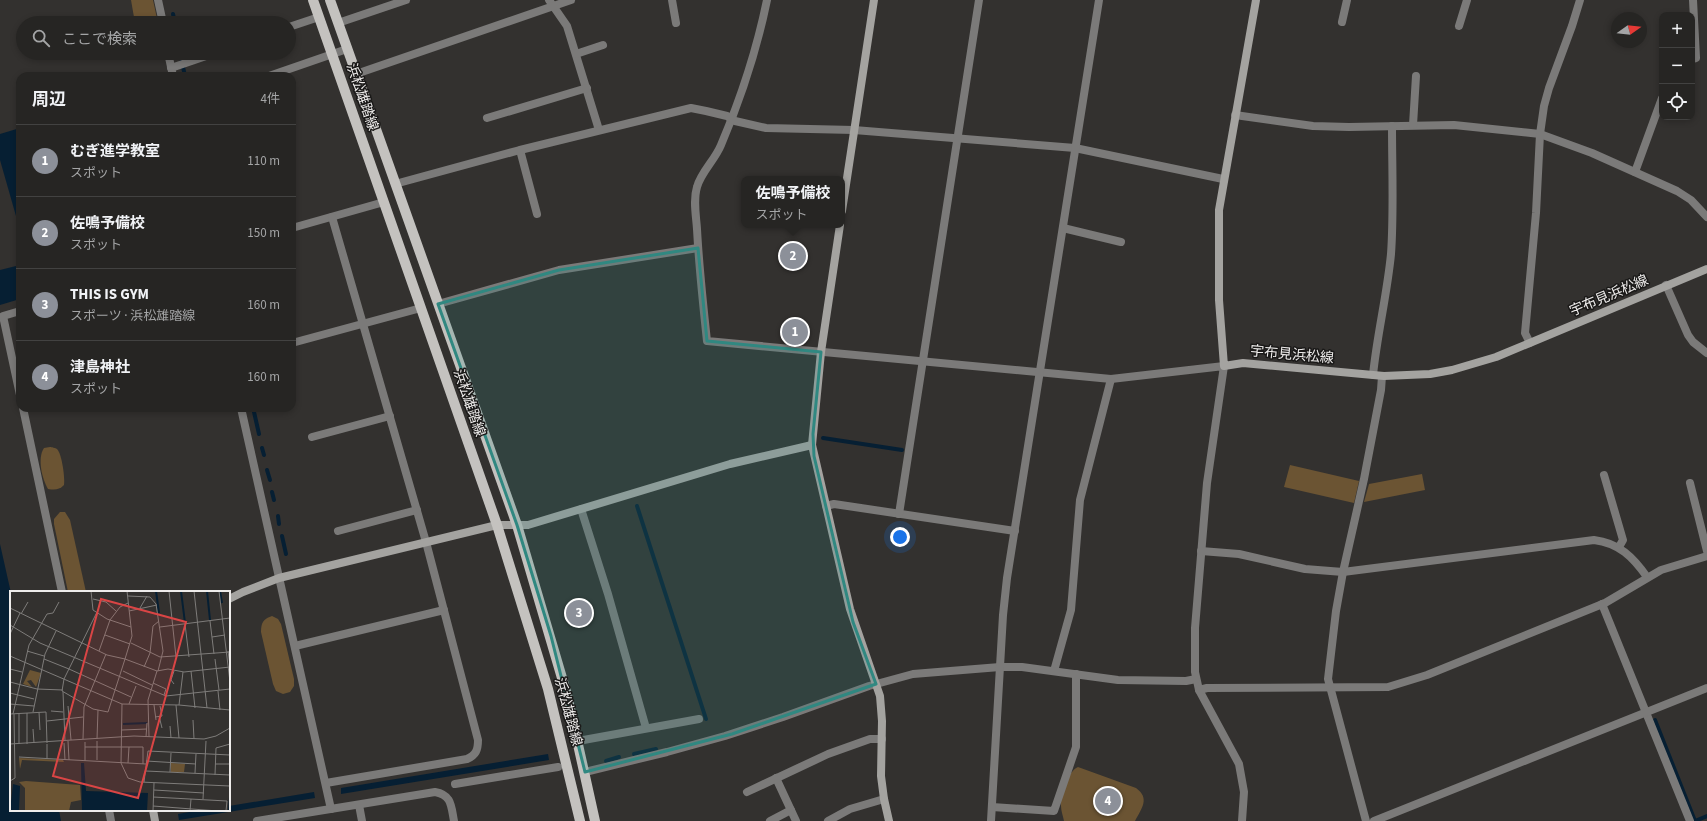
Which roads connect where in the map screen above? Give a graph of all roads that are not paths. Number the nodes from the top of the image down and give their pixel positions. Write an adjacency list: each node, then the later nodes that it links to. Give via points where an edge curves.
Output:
1 (158, 0): 17 (street)
2 (313, 0): 18 (main road, 浜松雄踏線)
3 (330, 0): 20 (main road, 浜松雄踏線)
4 (406, 0): 20 (street)
5 (571, 0): 16 (street)
6 (672, 0): 21 (street)
7 (767, 0): 39 (street, via 751,62)
8 (874, 0): 43 (street)
9 (979, 0): 45 (street)
10 (1099, 0): 46 (street)
11 (1256, 0): 37 (street)
12 (1346, 0): 19 (street)
13 (1467, 0): 23 (street)
14 (1580, 0): 44 (street, via 1546,97)
15 (1693, 0): 28 (street)
16 (552, 3): 27 (street, via 567,26); 33 (street)
17 (161, 16)
18 (319, 17): 22 (street); 26 (main road, 浜松雄踏線)
19 (1342, 22)
20 (338, 23): 25 (main road, 浜松雄踏線)
21 (676, 23)
22 (296, 25)
23 (1459, 26)
24 (603, 45): 27 (street)
25 (347, 49): 26 (street); 33 (main road, 浜松雄踏線)
26 (332, 54): 32 (street); 52 (main road, 浜松雄踏線)
27 (576, 54): 35 (street)
28 (1695, 58)
29 (169, 60): 31 (street)
30 (199, 60): 31 (street)
31 (172, 72)
32 (280, 72)
33 (356, 74): 50 (main road, 浜松雄踏線)
34 (1416, 76): 40 (street)
35 (587, 88): 38 (street); 42 (street)
36 (1659, 106): 48 (street)
37 (1235, 115): 41 (street, via 1313,126); 49 (street)
38 (487, 118)
39 (731, 118): 42 (street, via 691,108); 43 (street, via 766,128); 60 (street, via 720,146 697,188 695,201)
40 (1413, 125): 41 (street); 44 (street, via 1454,124)
41 (1392, 126): 74 (street, via 1393,205 1390,255)
42 (599, 130): 47 (street)
43 (854, 130): 45 (street); 51 (street)
44 (1540, 134): 48 (street); 68 (street, via 1525,333)
45 (957, 138): 46 (street); 71 (street)
46 (1075, 148): 49 (street); 58 (street)
47 (520, 150): 50 (street); 53 (street)
48 (1635, 172): 55 (street, via 1684,195)
49 (1223, 179): 72 (street, via 1218,210 1218,237)
50 (395, 184): 63 (main road, 浜松雄踏線)
51 (845, 190)
52 (384, 202): 54 (street); 64 (main road, 浜松雄踏線)
53 (537, 214)
54 (332, 217): 56 (street); 66 (street)
55 (1707, 217)
56 (296, 227)
57 (840, 228): 69 (street)
58 (1063, 228): 59 (street); 73 (street)
59 (1120, 242)
60 (698, 248): 63 (street, via 559,270); 69 (street, via 707,341)
61 (1707, 269): 62 (street, 宇布見浜松線)
62 (1666, 285): 68 (street, 宇布見浜松線); 70 (street, via 1688,335)
63 (438, 304): 90 (main road, 浜松雄踏線)
64 (421, 308): 66 (street); 89 (main road, 浜松雄踏線)
65 (16, 312): 75 (street, via 3,316)
66 (363, 324): 67 (street); 80 (street)
67 (296, 342)
68 (1530, 343): 76 (street, 宇布見浜松線, via 1496,357 1452,370 1430,374)
69 (821, 352): 71 (street); 82 (street)
70 (1707, 353)
71 (922, 362): 73 (street); 88 (street)
72 (1224, 366): 74 (street, 宇布見浜松線, via 1243,363); 77 (street); 95 (street, via 1207,483)
73 (1040, 373): 77 (street); 92 (street)
74 (1373, 375): 76 (street, 宇布見浜松線)
75 (16, 376)
76 (1382, 376): 98 (street, via 1364,479)
77 (1111, 379): 107 (street, via 1080,500 1071,610)
78 (24, 412): 101 (street)
79 (242, 412): 100 (street)
80 (390, 416): 81 (street); 87 (street)
81 (312, 437)
82 (812, 445): 85 (street); 86 (street, via 730,464)
83 (1604, 475): 94 (street, via 1623,540)
84 (1690, 484): 96 (street)
85 (826, 506): 88 (street, via 834,504); 110 (street, via 853,622)
86 (581, 509): 90 (street, via 528,525); 116 (street)
87 (417, 510): 91 (street); 93 (street)
88 (899, 514): 92 (street)
89 (497, 525): 90 (street); 93 (street); 138 (main road, 浜松雄踏線, via 548,689)
90 (517, 525): 118 (main road, 浜松雄踏線)
91 (338, 531)
92 (1015, 531): 106 (street, via 1005,596)
93 (426, 542): 100 (street); 104 (street)
94 (1619, 548): 98 (street, via 1605,541 1594,540); 99 (street, via 1631,556)
95 (1201, 551): 98 (street, via 1239,554 1305,569); 109 (street, via 1194,645)
96 (1707, 551)
97 (1707, 556): 99 (street)
98 (1343, 572): 111 (street, via 1328,679)
99 (1647, 577): 103 (street)
100 (279, 578): 102 (street); 105 (street)
101 (62, 591)
102 (230, 598)
103 (1602, 604): 111 (street, via 1427,675 1388,687); 114 (street)
104 (444, 610): 105 (street); 122 (street, via 478,740 478,749 474,756)
105 (295, 646): 122 (street)
106 (1000, 667): 107 (street); 110 (street, via 912,674); 127 (street)
107 (1054, 671): 108 (street)
108 (1076, 674): 109 (street, via 1118,680); 127 (street, via 1076,747 1054,811)
109 (1196, 679): 113 (street)
110 (876, 684): 117 (street, via 882,708); 120 (street, via 725,736)
111 (1331, 687): 113 (street); 146 (street)
112 (1707, 688): 114 (street)
113 (1200, 690): 145 (street, via 1239,764 1244,792)
114 (1646, 712): 147 (street); 148 (street)
115 (699, 718): 116 (street)
116 (646, 728): 118 (street)
117 (882, 739): 121 (street, via 870,739 828,754); 125 (street, via 881,776)
118 (578, 741): 120 (main road, 浜松雄踏線)
119 (558, 767): 123 (street)
120 (585, 772): 139 (main road, 浜松雄踏線)
121 (776, 778): 124 (street); 129 (street)
122 (326, 783): 128 (street)
123 (455, 784)
124 (747, 792)
125 (884, 799): 142 (street, via 850,810); 143 (street)
126 (359, 804): 128 (street); 136 (street); 137 (street, via 435,792 449,799)
127 (992, 807): 144 (street)
128 (331, 809): 132 (street)
129 (791, 810): 140 (street); 141 (street)
130 (109, 811): 133 (street)
131 (153, 811): 134 (street)
132 (267, 820): 135 (street)
133 (111, 821)
134 (156, 821)
135 (257, 821)
136 (362, 821)
137 (454, 821)
138 (580, 821)
139 (595, 821)
140 (770, 821)
141 (796, 821)
142 (828, 821)
143 (889, 821)
144 (991, 821)
145 (1242, 821)
146 (1366, 821)
147 (1374, 821)
148 (1690, 821)

